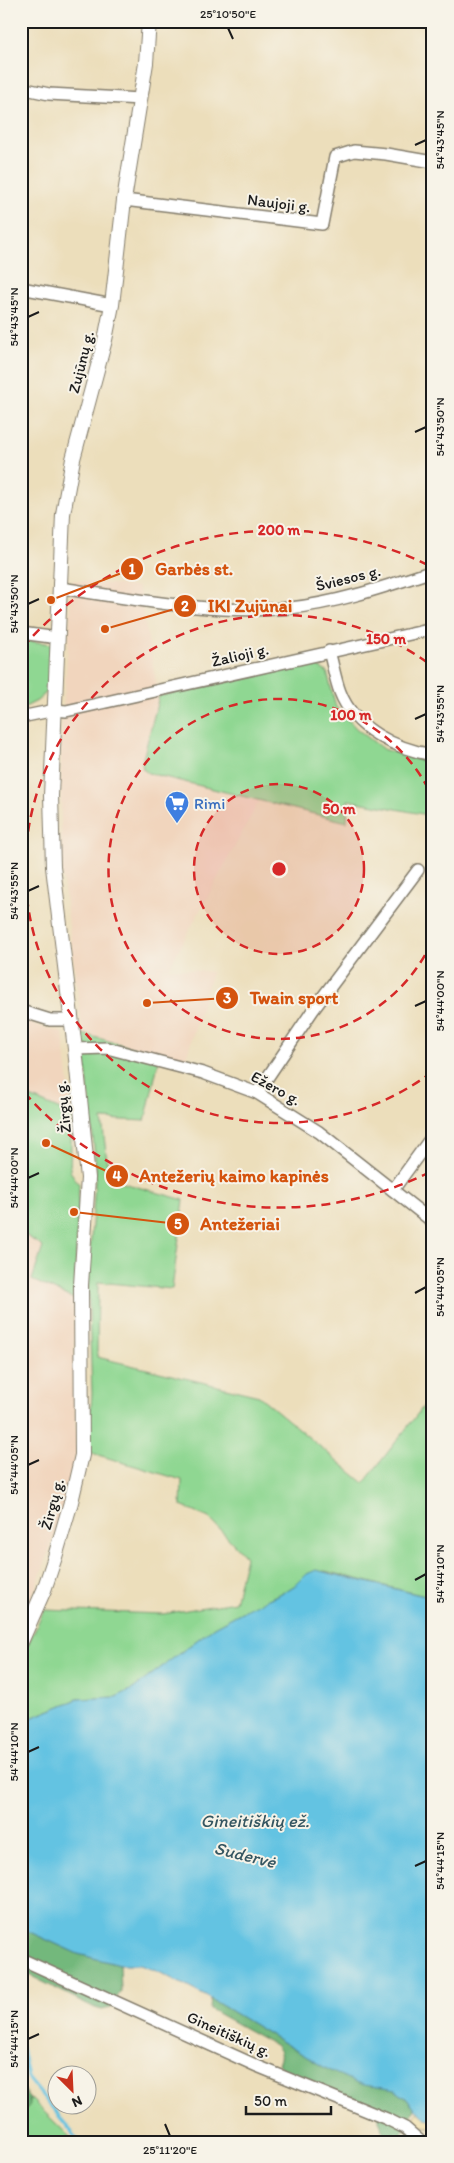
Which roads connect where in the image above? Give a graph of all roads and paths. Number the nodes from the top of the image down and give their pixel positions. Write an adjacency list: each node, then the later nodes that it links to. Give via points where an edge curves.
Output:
1 (149, 21): 3 (street, Zujūnų g.)
2 (21, 88): 3 (street, via 49,94)
3 (141, 99): 5 (street, Zujūnų g.)
4 (433, 162): 5 (street, Naujoji g., via 354,151 335,157 322,224)
5 (124, 200): 7 (street, Zujūnų g.)
6 (21, 288): 7 (street)
7 (112, 305): 9 (street, Zujūnų g., via 67,487)
8 (433, 571): 9 (street, Šviesos g., via 337,599 291,608 170,604)
9 (60, 588): 12 (street, Zujūnų g.)
10 (433, 629): 13 (street, Žalioji g.)
11 (21, 633): 12 (street)
12 (58, 638): 14 (street, Zujūnų g.)
13 (329, 651): 14 (street, Žalioji g., via 66,711); 16 (street, via 341,694 361,724 402,746)
14 (55, 710): 15 (street, Žalioji g.); 19 (street, Žirgų g., via 51,796 53,867)
15 (21, 717)
16 (433, 754)
17 (418, 870): 21 (street, via 313,1010)
18 (21, 1011): 19 (street, via 50,1020)
19 (71, 1020): 20 (street, Žirgų g.)
20 (75, 1049): 21 (street, Ežero g., via 106,1048 203,1073); 25 (street, Žirgų g., via 88,1178 81,1285 82,1456 55,1557)
21 (256, 1093): 23 (street, Ežero g., via 319,1132)
22 (433, 1135): 23 (street)
23 (393, 1190): 24 (street, Ežero g.)
24 (433, 1222)
25 (21, 1642)
26 (21, 1958): 27 (street, Gineitiškių g., via 257,2066 387,2119 405,2128)
27 (421, 2142)

